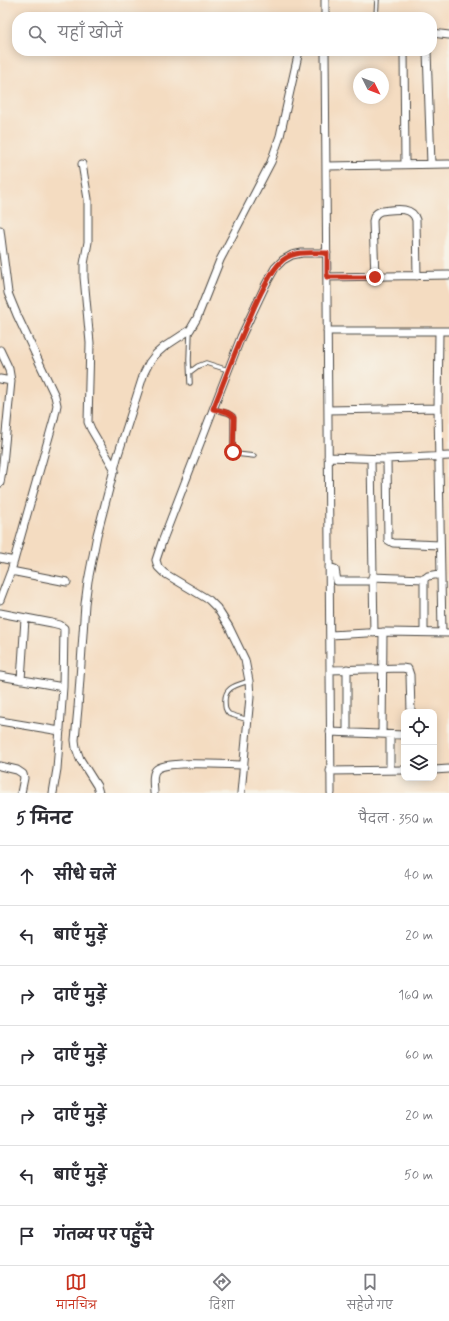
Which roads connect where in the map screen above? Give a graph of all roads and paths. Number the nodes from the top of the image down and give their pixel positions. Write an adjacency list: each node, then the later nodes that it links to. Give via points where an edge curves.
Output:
1 (325, 0): 3 (street)
2 (377, 0): 4 (lane)
3 (325, 12)
4 (376, 12)
5 (437, 34): 6 (street)
6 (449, 35)
7 (298, 56): 22 (street, via 280,136 271,162 220,260)
8 (325, 56): 15 (street)
9 (404, 56): 12 (street)
10 (427, 56): 13 (street)
11 (82, 164): 41 (street, via 88,199 88,242 84,278 90,343 88,422)
12 (406, 164): 13 (street); 15 (street)
13 (431, 164): 14 (street)
14 (449, 164)
15 (327, 166): 17 (street)
16 (0, 230): 45 (street, via 8,293 57,405)
17 (327, 253): 20 (street); 27 (street, via 292,255 276,268 255,305)
18 (449, 275): 19 (street)
19 (417, 276): 21 (street); 21 (street, via 416,220 412,212 381,210 374,216 373,221)
20 (327, 277): 21 (street); 23 (street)
21 (375, 277)
22 (190, 330): 28 (lane); 41 (street, via 164,347 149,364)
23 (327, 331): 25 (street); 34 (street)
24 (449, 331): 25 (street)
25 (439, 332): 32 (street)
26 (0, 350): 30 (street, via 9,369)
27 (228, 370): 28 (lane, via 206,363); 33 (street)
28 (190, 372): 31 (lane)
29 (0, 379): 30 (street)
30 (11, 381): 42 (street)
31 (190, 383)
32 (438, 408): 34 (street); 38 (street)
33 (213, 409): 35 (lane, via 228,412 234,418 233,452); 65 (street, via 156,560 164,573 217,608 245,660)
34 (328, 410): 37 (street)
35 (254, 456)
36 (449, 456): 38 (street)
37 (328, 457): 39 (street); 46 (street)
38 (439, 457): 40 (street); 43 (street)
39 (371, 458): 40 (street); 49 (street)
40 (387, 459): 43 (street, via 388,540 393,543)
41 (114, 470): 85 (street, via 88,581 75,740 80,759)
42 (0, 483)
43 (440, 545): 48 (street)
44 (0, 558): 45 (street)
45 (11, 560): 47 (street)
46 (329, 567): 49 (street, via 335,569 338,581); 59 (street)
47 (11, 572): 51 (street); 52 (street)
48 (440, 574): 50 (street); 58 (street)
49 (372, 579): 50 (street); 57 (street)
50 (424, 579): 56 (street)
51 (67, 582)
52 (0, 600)
53 (0, 613): 54 (street)
54 (25, 619): 64 (street); 66 (street, via 52,623 64,628)
55 (383, 632): 56 (street); 57 (street); 60 (street)
56 (424, 632): 58 (street)
57 (374, 633): 59 (street)
58 (445, 633)
59 (330, 635): 62 (street)
60 (383, 668): 61 (street); 67 (street, via 408,669); 73 (street)
61 (347, 669): 62 (street); 72 (street)
62 (330, 670): 71 (street)
63 (0, 676): 64 (street)
64 (20, 680): 66 (street)
65 (249, 681): 68 (street); 68 (lane, via 228,689 224,698 228,714)
66 (63, 686): 70 (street)
67 (410, 709)
68 (248, 720): 76 (street)
69 (0, 721): 70 (street)
70 (60, 731): 84 (street)
71 (330, 732): 72 (street); 82 (street)
72 (347, 732): 73 (street)
73 (382, 734): 74 (street)
74 (390, 735): 75 (street); 79 (street)
75 (401, 735)
76 (244, 765): 86 (street, via 200,763 157,768 154,772); 87 (street)
77 (0, 766): 83 (street, via 23,774)
78 (449, 769): 81 (street)
79 (390, 770): 80 (street); 82 (street)
80 (401, 770)
81 (437, 770)
82 (330, 771): 88 (street)
83 (21, 793)
84 (53, 793)
85 (99, 793)
86 (154, 793)
87 (241, 793)
88 (330, 793)

